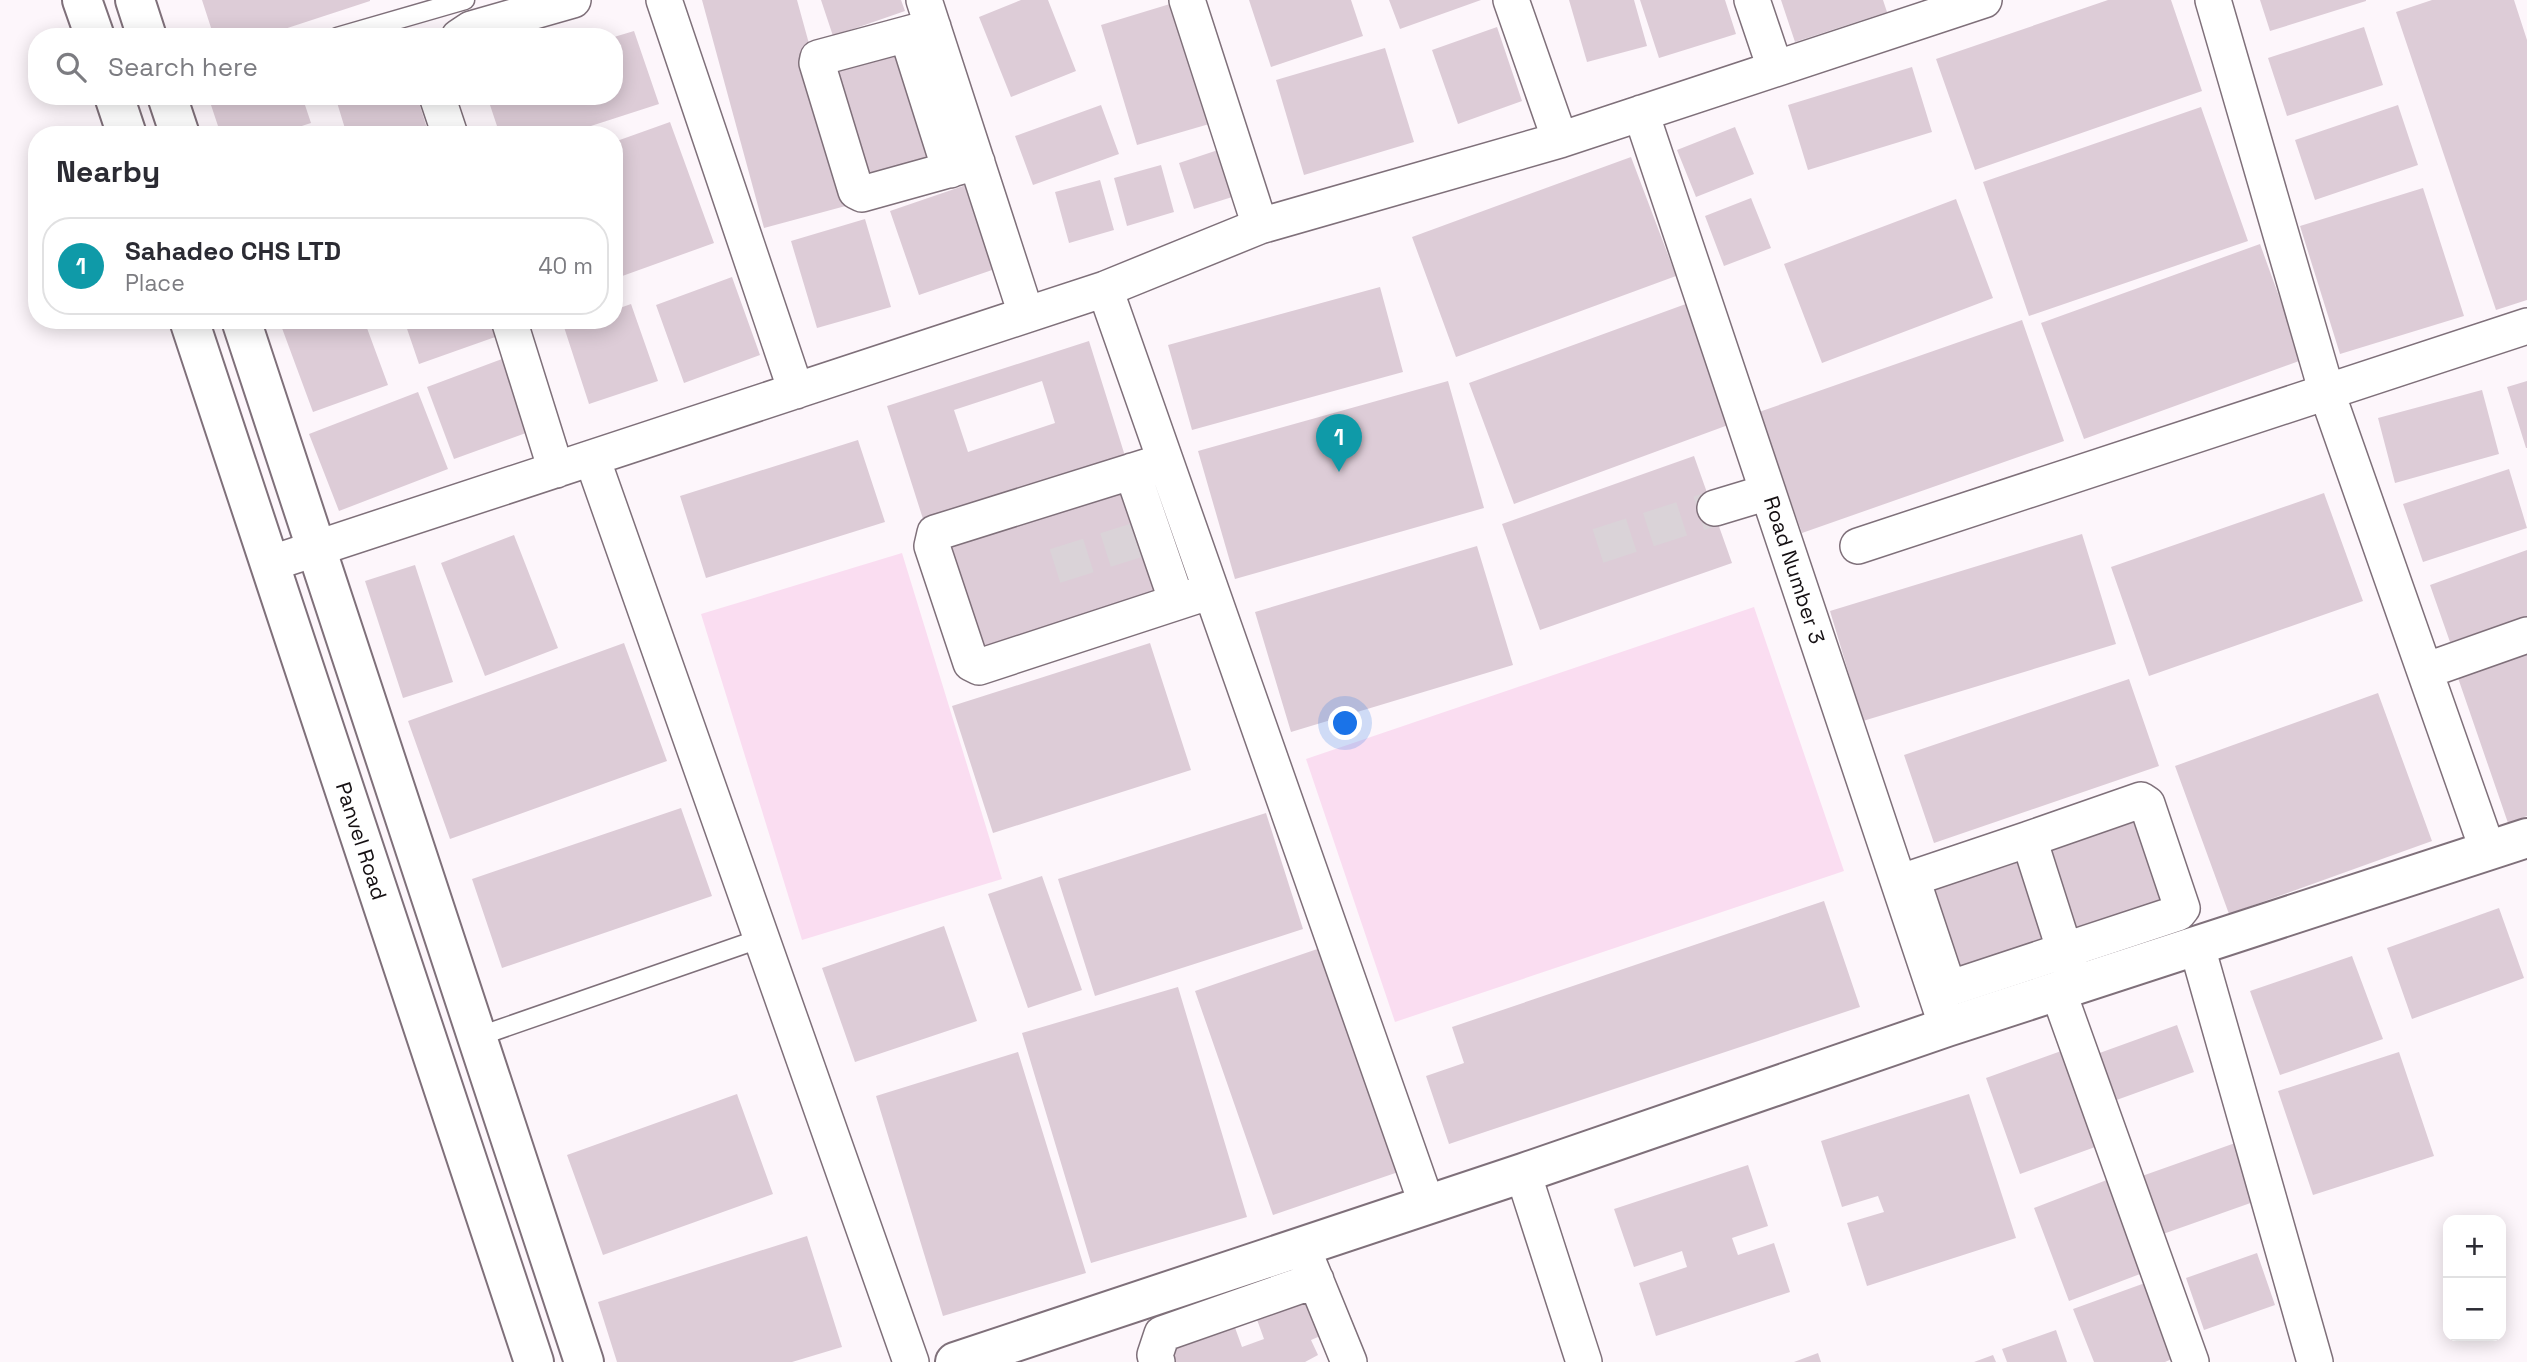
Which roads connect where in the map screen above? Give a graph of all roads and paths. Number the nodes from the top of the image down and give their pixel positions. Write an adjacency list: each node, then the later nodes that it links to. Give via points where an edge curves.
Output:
1 (82, 0): 12 (street)
2 (135, 0): 13 (street)
3 (465, 0): 14 (lane)
4 (573, 0): 15 (street)
5 (664, 0): 33 (street)
6 (1187, 0): 26 (street)
7 (1511, 0): 24 (street)
8 (1752, 0): 16 (street)
9 (1984, 0): 16 (street)
10 (2213, 0): 34 (street)
11 (921, 20): 25 (street); 25 (street, via 818,58 817,63 856,191 862,194)
12 (91, 28)
13 (144, 28)
14 (368, 28)
15 (475, 28)
16 (1775, 68): 20 (street)
17 (117, 105): 21 (street)
18 (170, 105): 22 (street)
19 (440, 105): 23 (street)
20 (1641, 113): 24 (street); 39 (street, Road Number 3)
21 (124, 126)
22 (177, 126)
23 (447, 126)
24 (1560, 140): 26 (street)
25 (963, 166): 28 (street)
26 (1260, 226): 27 (street)
27 (1105, 289): 28 (street); 36 (street)
28 (1026, 314): 33 (street)
29 (2527, 326): 34 (street)
30 (192, 329): 45 (street, Panvel Road)
31 (244, 329): 44 (street)
32 (512, 329): 37 (street)
33 (796, 391): 35 (street)
34 (2327, 393): 43 (street); 49 (street)
35 (592, 458): 37 (street); 53 (street)
36 (1165, 461): 38 (street); 41 (street)
37 (556, 470): 44 (street)
38 (1132, 471): 42 (street); 47 (street, via 935,533 932,546 971,663 979,667)
39 (1768, 492): 40 (street); 57 (street, Road Number 3)
40 (1715, 508)
41 (1187, 524): 42 (street); 46 (street)
42 (1154, 534): 47 (street)
43 (1858, 546)
44 (316, 549): 45 (street); 58 (street)
45 (270, 564): 64 (street, Panvel Road)
46 (1211, 591): 47 (street); 60 (street)
47 (1177, 602)
48 (2527, 635): 49 (street)
49 (2425, 671): 52 (street)
50 (2527, 838): 52 (street)
51 (2029, 839): 55 (street); 55 (street, via 1916,877 1914,885 1947,984 1954,987); 55 (street, via 2141,800 2147,804 2182,908)
52 (2488, 851): 54 (street)
53 (762, 938): 58 (lane); 66 (street)
54 (2197, 947): 56 (street); 71 (street)
55 (2064, 950): 56 (street)
56 (2067, 989): 57 (street); 63 (street)
57 (1947, 1027): 59 (street)
58 (477, 1037): 65 (street)
59 (1523, 1173): 60 (street); 70 (street)
60 (1427, 1205): 61 (street)
61 (1302, 1246): 62 (street); 67 (street)
62 (1316, 1280): 68 (street, via 1162,1334); 69 (street)
63 (2188, 1361)
64 (534, 1362)
65 (584, 1362)
66 (911, 1362)
67 (954, 1362)
68 (1157, 1362)
69 (1349, 1362)
70 (1584, 1362)
71 (2315, 1362)

